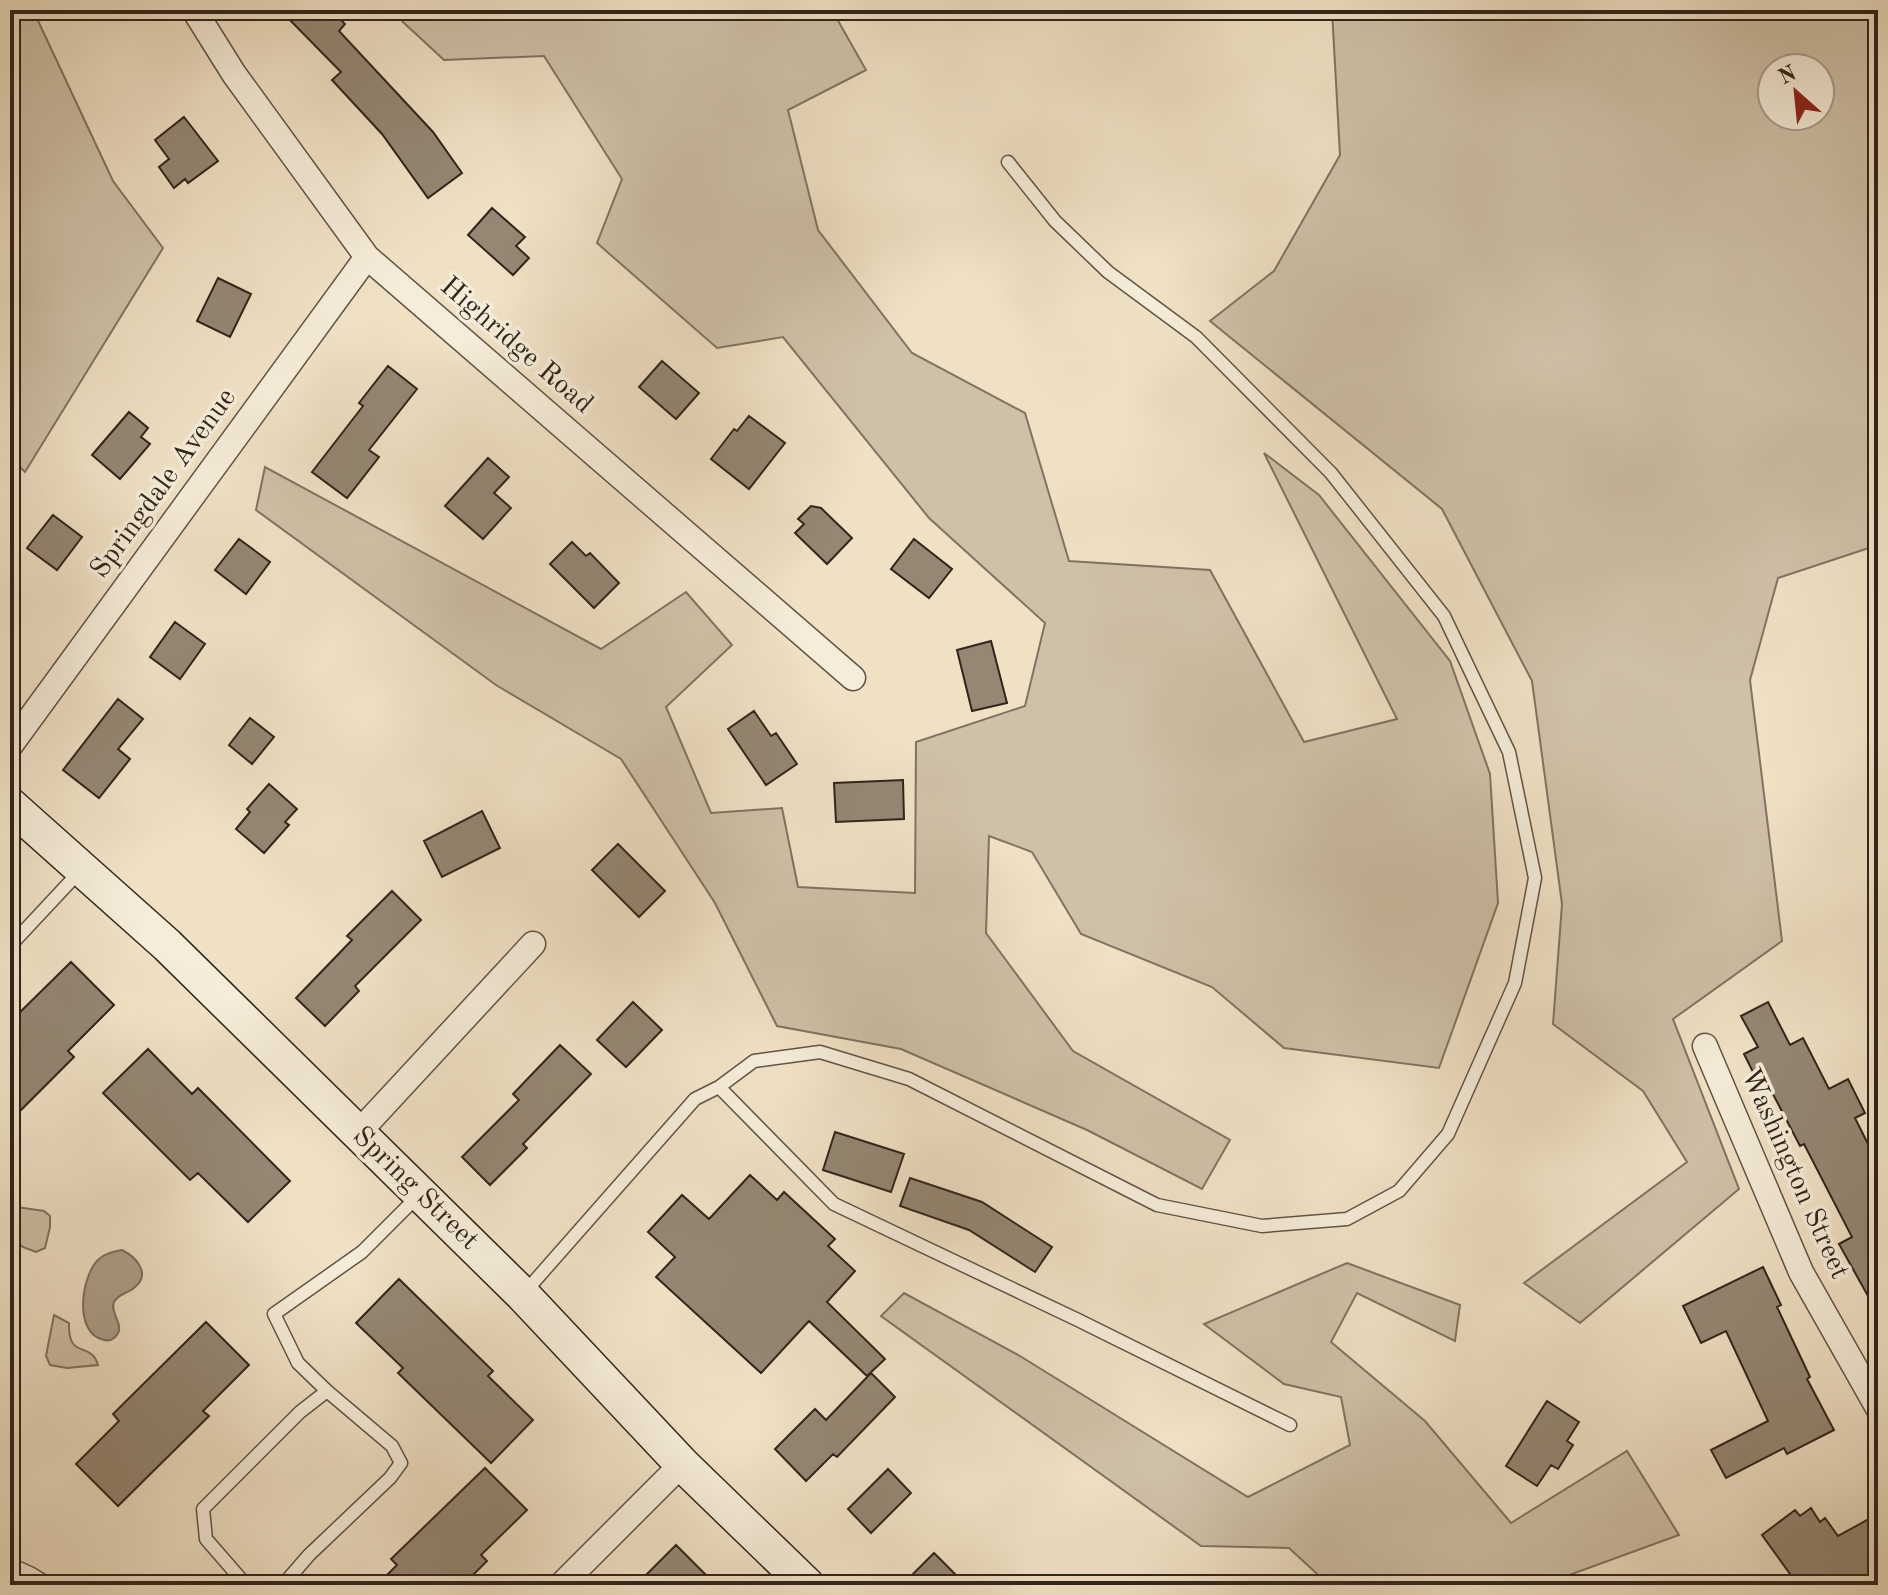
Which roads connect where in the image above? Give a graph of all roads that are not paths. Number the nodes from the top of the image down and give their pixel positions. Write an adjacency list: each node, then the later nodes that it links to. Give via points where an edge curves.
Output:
1 (194, 10): 3 (street, Highridge Road)
2 (1008, 162): 11 (lane, via 1055,221 1108,272 1196,337 1331,473 1444,616 1509,752 1535,878 1515,983 1448,1134 1399,1191 1347,1219 1262,1226 1157,1205 909,1079 820,1052 754,1061)
3 (367, 257): 4 (street, Highridge Road); 5 (street, Springdale Avenue)
4 (853, 678)
5 (10, 746)
6 (10, 805): 7 (main road, Spring Street)
7 (82, 869): 9 (lane); 12 (main road, Spring Street)
8 (533, 944): 12 (street)
9 (10, 946)
10 (1705, 1046): 16 (street, Washington Street, via 1801,1272)
11 (719, 1087): 14 (lane, via 695,1099); 17 (lane, via 834,1204)
12 (358, 1133): 13 (main road, Spring Street)
13 (420, 1194): 14 (main road, Spring Street); 15 (lane, via 362,1252 274,1314 298,1363)
14 (523, 1295): 18 (main road, Spring Street)
15 (327, 1391): 21 (lane, via 203,1509 206,1539); 22 (lane, via 392,1446 401,1463)
16 (1878, 1408)
17 (1290, 1425)
18 (682, 1464): 23 (street); 24 (main road, Spring Street)
19 (10, 1564): 20 (lane)
20 (50, 1585)
21 (246, 1585)
22 (283, 1585)
23 (561, 1585)
24 (807, 1585)

